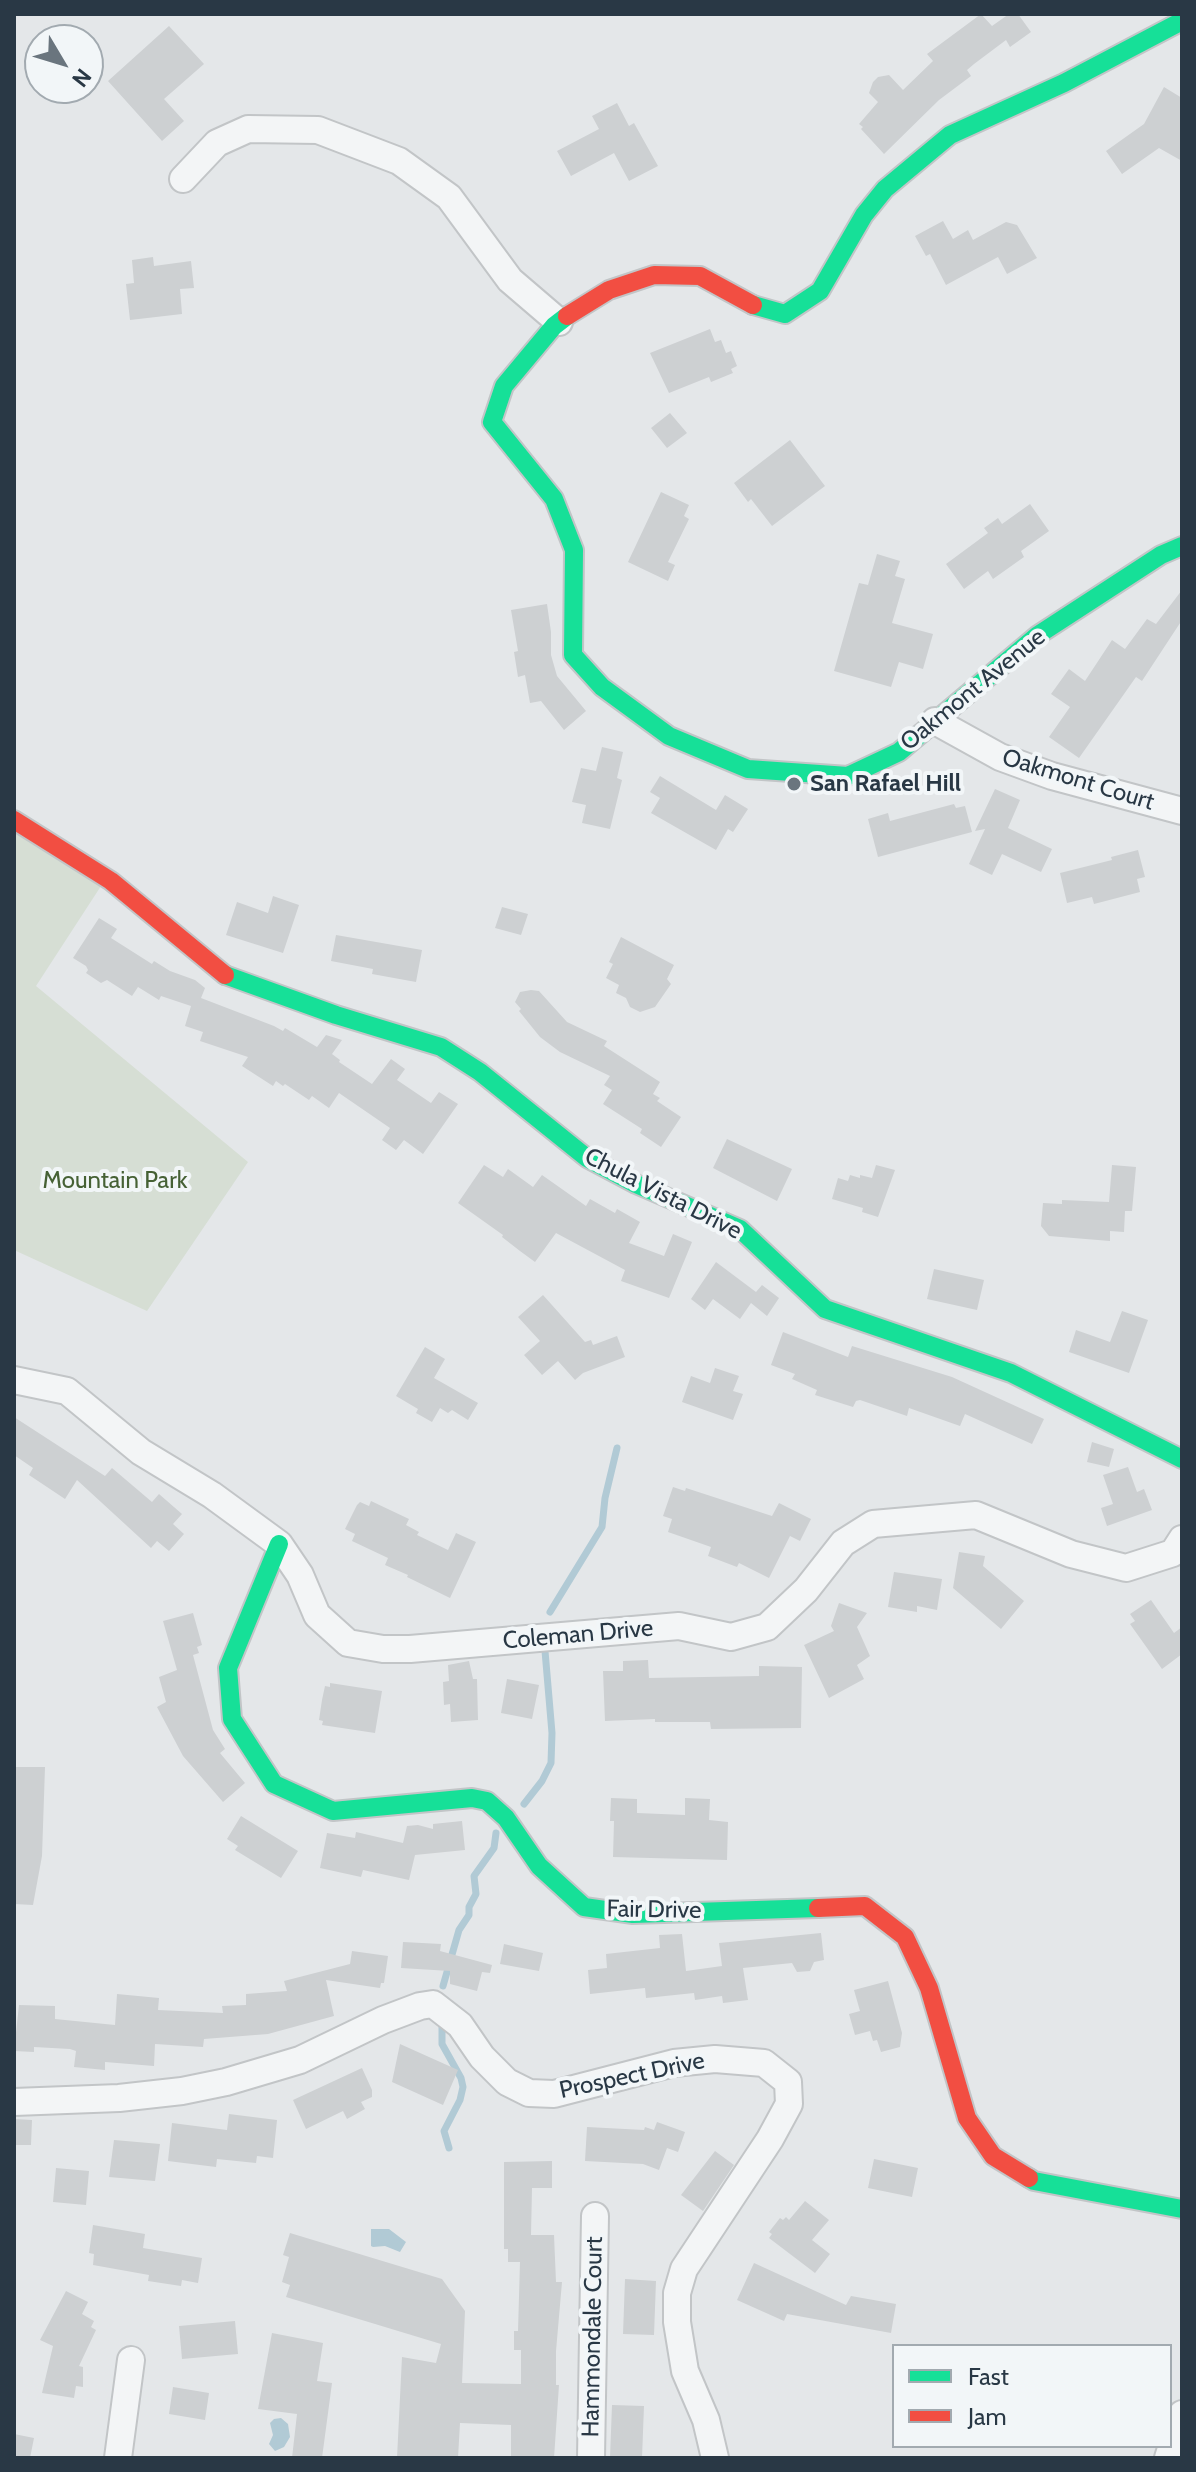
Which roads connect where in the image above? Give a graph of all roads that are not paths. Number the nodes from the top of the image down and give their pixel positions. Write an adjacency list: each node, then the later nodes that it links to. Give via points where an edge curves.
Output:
1 (1182, 21): 3 (street, Oakmont Avenue, via 950,135 885,189 820,291 785,314 752,305 700,276 654,275 609,290)
2 (183, 179): 3 (street, via 217,143 248,129 318,130 345,140 399,161 449,197 510,280)
3 (559, 322): 5 (street, Oakmont Avenue, via 504,386 492,422 554,499 574,550 573,655 602,687 669,736 748,769 848,776 899,752)
4 (1182, 546): 5 (street, Oakmont Avenue, via 1038,635)
5 (935, 721): 6 (street, Oakmont Court, via 1000,757 1052,776)
6 (1182, 811)
7 (14, 820): 9 (street, Chula Vista Drive, via 111,881 224,975 441,1047 587,1158 740,1229 825,1309 1011,1373)
8 (14, 1380): 11 (street, Coleman Drive, via 67,1391 141,1452)
9 (1182, 1459)
10 (1182, 1539): 11 (street, Coleman Drive, via 1173,1553 1126,1568 1071,1554 976,1515 873,1524 843,1543 806,1590 767,1627 731,1637 679,1626 410,1649 348,1643 317,1615)
11 (279, 1544): 13 (street, Fair Drive, via 228,1668 232,1719 274,1784 333,1811 487,1801 506,1818 539,1866 584,1907 633,1914 865,1906 905,1937 929,1988 967,2118 993,2156 1034,2181)
12 (14, 2102): 20 (street, Prospect Drive, via 119,2098 226,2082 300,2060 383,2020 433,2004 460,2025 507,2082 529,2093 554,2094 674,2063 764,2063 788,2082 789,2104 684,2269 677,2293 685,2371)
13 (1182, 2209)
14 (595, 2216): 19 (street, Hammondale Court)
15 (131, 2360): 18 (street)
16 (1182, 2414): 17 (street)
17 (1172, 2445)
18 (118, 2458)
19 (591, 2458)
20 (715, 2458)

